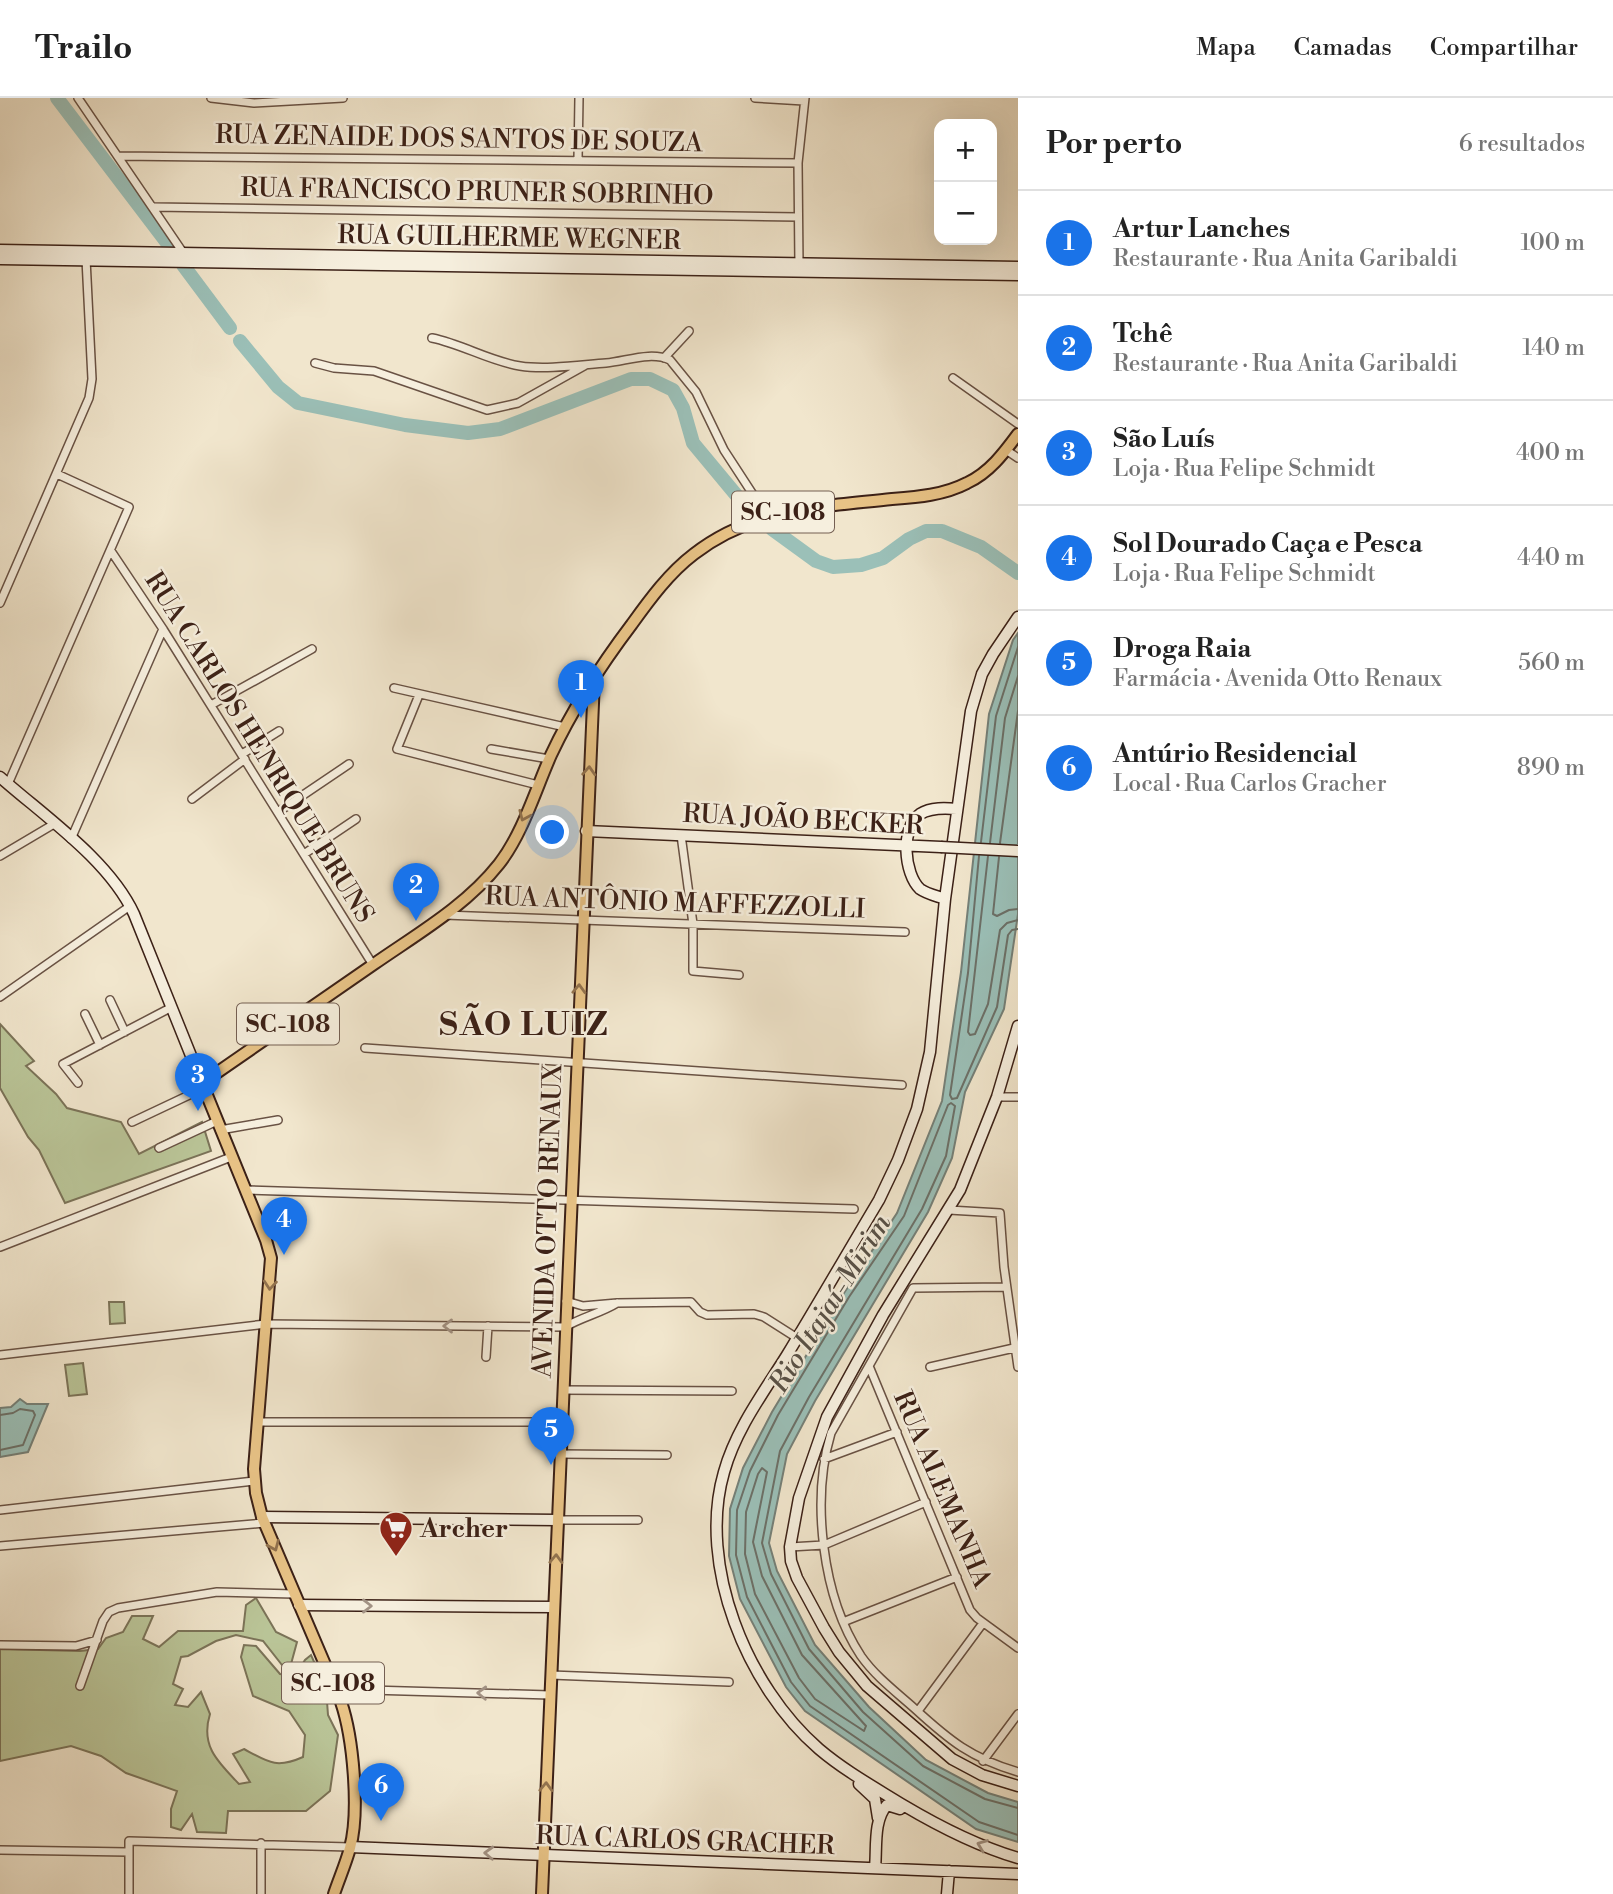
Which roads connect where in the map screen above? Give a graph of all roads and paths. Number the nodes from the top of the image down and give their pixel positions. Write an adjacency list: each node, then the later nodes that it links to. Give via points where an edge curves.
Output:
1 (78, 98): 7 (street)
2 (211, 98): 3 (street, via 254,103)
3 (343, 98)
4 (579, 98): 8 (street)
5 (755, 98): 6 (street)
6 (805, 99): 9 (street)
7 (118, 156): 8 (street, RUA ZENAIDE DOS SANTOS DE SOUZA); 10 (street)
8 (578, 159): 9 (street, RUA ZENAIDE DOS SANTOS DE SOUZA)
9 (799, 163): 11 (street)
10 (154, 207): 11 (street, RUA FRANCISCO PRUNER SOBRINHO); 14 (street)
11 (799, 217): 17 (street)
12 (0, 250): 13 (main road, RUA GUILHERME WEGNER)
13 (86, 256): 14 (main road, RUA GUILHERME WEGNER); 15 (main road, RUA GUILHERME WEGNER); 29 (street, via 91,389)
14 (184, 257): 17 (main road, RUA GUILHERME WEGNER)
15 (0, 259)
16 (1018, 267): 17 (main road, RUA GUILHERME WEGNER)
17 (799, 268): 18 (main road, RUA GUILHERME WEGNER)
18 (1018, 275)
19 (690, 331): 21 (street)
20 (432, 338): 23 (street, via 520,366)
21 (664, 358): 23 (street); 30 (street, via 689,381 724,450)
22 (315, 363): 23 (street, via 374,371 487,410 518,402)
23 (589, 364)
24 (953, 378): 25 (street)
25 (1018, 424)
26 (1018, 434): 27 (main road, SC-108)
27 (1006, 450): 28 (street); 30 (main road, SC-108, via 978,477 954,489)
28 (1018, 458)
29 (57, 474): 31 (street, via 129,507); 32 (street)
30 (767, 516): 36 (main road, SC-108, via 711,542 678,568 648,601)
31 (111, 551): 34 (street, RUA CARLOS HENRIQUE BRUNS); 48 (street)
32 (0, 603)
33 (1018, 617): 51 (main road, via 982,674 971,710)
34 (163, 629): 39 (street, RUA CARLOS HENRIQUE BRUNS); 57 (street)
35 (312, 649): 39 (street)
36 (594, 677): 40 (main road, SC-108); 41 (main road, AVENIDA OTTO RENAUX)
37 (394, 688): 38 (street)
38 (419, 695): 42 (street); 49 (street, via 397,749)
39 (211, 705): 45 (street, RUA CARLOS HENRIQUE BRUNS)
40 (574, 710): 41 (main road, via 584,706); 42 (main road, SC-108)
41 (592, 712): 55 (main road, AVENIDA OTTO RENAUX, one-way to 41)
42 (565, 727): 46 (main road, SC-108)
43 (279, 732): 45 (street)
44 (491, 748): 46 (street)
45 (243, 757): 50 (street); 52 (street, RUA CARLOS HENRIQUE BRUNS)
46 (549, 759): 49 (main road, SC-108)
47 (349, 764): 52 (street)
48 (4, 780): 54 (main road)
49 (538, 785): 64 (main road, SC-108, one-way to 64, via 498,865)
50 (192, 799)
51 (957, 809): 58 (main road, via 917,816); 62 (main road)
52 (278, 812): 60 (street, RUA CARLOS HENRIQUE BRUNS)
53 (356, 819): 60 (street)
54 (54, 824): 57 (main road); 61 (street)
55 (586, 831): 56 (main road, RUA JOÃO BECKER); 65 (main road, AVENIDA OTTO RENAUX)
56 (681, 835): 58 (main road, RUA JOÃO BECKER); 66 (street)
57 (71, 839): 63 (main road, via 106,872)
58 (908, 845): 59 (main road, RUA JOÃO BECKER, bridge); 62 (main road, via 911,878 922,891)
59 (1018, 851)
60 (304, 854): 68 (street, RUA CARLOS HENRIQUE BRUNS)
61 (0, 856)
62 (945, 899): 102 (main road, via 930,1052 917,1109 879,1200)
63 (130, 906): 70 (street); 72 (main road)
64 (444, 915): 65 (street, RUA ANTÔNIO MAFFEZZOLLI); 68 (main road, SC-108)
65 (582, 920): 66 (street, RUA ANTÔNIO MAFFEZZOLLI); 78 (main road, AVENIDA OTTO RENAUX, one-way to 65)
66 (693, 924): 67 (street, RUA ANTÔNIO MAFFEZZOLLI); 69 (street, via 693,971)
67 (905, 932)
68 (373, 965): 80 (main road, SC-108)
69 (739, 975)
70 (0, 997)
71 (110, 1000): 75 (street)
72 (172, 1007): 75 (street); 80 (main road)
73 (85, 1014): 76 (street)
74 (1018, 1026): 82 (main road)
75 (125, 1032): 76 (street)
76 (100, 1045): 79 (street, via 63,1064)
77 (365, 1048): 78 (street)
78 (576, 1063): 81 (street); 90 (main road, AVENIDA OTTO RENAUX)
79 (78, 1083)
80 (203, 1085): 85 (street); 86 (main road, SC-108)
81 (902, 1085)
82 (997, 1097): 83 (street); 92 (main road, via 969,1172)
83 (1018, 1097)
84 (278, 1120): 86 (street)
85 (132, 1122)
86 (219, 1126): 87 (street); 88 (main road, SC-108)
87 (159, 1148)
88 (231, 1157): 89 (main road, SC-108); 93 (street)
89 (245, 1190): 90 (street); 99 (main road, SC-108, one-way to 99, via 271,1258)
90 (570, 1200): 91 (street); 95 (main road, AVENIDA OTTO RENAUX)
91 (854, 1209)
92 (949, 1210): 94 (street, via 1000,1213); 125 (main road, via 895,1293 827,1418 799,1498)
93 (0, 1247)
94 (1006, 1287): 96 (street); 106 (street, via 913,1288)
95 (566, 1301): 98 (street, via 583,1306); 101 (main road, AVENIDA OTTO RENAUX)
96 (1008, 1302): 97 (street); 103 (street)
97 (1018, 1302)
98 (617, 1303): 101 (street); 102 (street, via 691,1302 707,1315 754,1314)
99 (266, 1324): 100 (street, one-way to 99); 104 (street); 111 (main road, SC-108)
100 (488, 1326): 101 (street); 105 (street)
101 (565, 1327): 109 (main road, AVENIDA OTTO RENAUX)
102 (797, 1338): 143 (main road, via 737,1437 724,1469 717,1505 718,1557 723,1591 759,1675 800,1730)
103 (1014, 1348): 107 (street); 108 (street)
104 (0, 1355)
105 (486, 1357)
106 (869, 1366): 113 (street, RUA ALEMANHA); 116 (street, via 835,1424)
107 (930, 1367)
108 (1018, 1367)
109 (563, 1390): 110 (street); 112 (main road, AVENIDA OTTO RENAUX)
110 (732, 1391)
111 (258, 1422): 112 (street); 117 (main road, SC-108)
112 (561, 1422): 114 (main road, AVENIDA OTTO RENAUX)
113 (897, 1432): 116 (street); 118 (street, RUA ALEMANHA)
114 (560, 1454): 115 (street); 121 (main road, AVENIDA OTTO RENAUX)
115 (667, 1455)
116 (824, 1460): 123 (street)
117 (254, 1481): 119 (street); 120 (main road, SC-108)
118 (926, 1502): 123 (street); 126 (street, RUA ALEMANHA)
119 (0, 1510)
120 (263, 1520): 121 (main road); 124 (street); 127 (main road, SC-108, one-way to 127)
121 (557, 1520): 122 (street); 129 (main road, AVENIDA OTTO RENAUX, one-way to 121)
122 (638, 1520)
123 (824, 1545): 125 (street); 130 (street)
124 (0, 1546)
125 (790, 1547): 145 (main road, via 797,1578 824,1628 866,1686 951,1759)
126 (957, 1577): 130 (street); 131 (street, RUA ALEMANHA, via 973,1614)
127 (294, 1594): 128 (main road, SC-108); 132 (street, via 217,1592 118,1608 103,1621)
128 (299, 1605): 129 (main road, one-way to 129); 138 (main road, SC-108)
129 (554, 1607): 135 (main road, AVENIDA OTTO RENAUX)
130 (843, 1622): 140 (street, via 876,1674)
131 (983, 1623): 134 (street, RUA ALEMANHA); 140 (street)
132 (97, 1640): 133 (street, via 76,1646); 137 (street)
133 (0, 1644)
134 (1018, 1648)
135 (551, 1675): 136 (street); 139 (main road, AVENIDA OTTO RENAUX)
136 (729, 1682)
137 (80, 1686)
138 (335, 1689): 139 (street, one-way to 138); 149 (main road, SC-108, via 352,1749)
139 (550, 1695): 152 (main road, AVENIDA OTTO RENAUX, one-way to 139)
140 (918, 1711): 142 (street)
141 (1018, 1714): 142 (street)
142 (983, 1761): 144 (street)
143 (842, 1766): 146 (main road); 147 (main road, via 875,1798)
144 (1018, 1772)
145 (1018, 1786)
146 (922, 1817): 147 (main road, via 887,1805); 153 (main road, one-way to 146)
147 (878, 1821): 154 (main road)
148 (261, 1843): 149 (street); 151 (street, via 129,1841); 158 (street)
149 (350, 1847): 152 (main road, RUA CARLOS GRACHER, one-way to 149); 159 (main road, SC-108)
150 (0, 1850): 151 (street)
151 (128, 1852): 157 (street)
152 (543, 1855): 154 (main road, RUA CARLOS GRACHER); 160 (main road, AVENIDA OTTO RENAUX)
153 (1018, 1858)
154 (876, 1868): 155 (main road, RUA CARLOS GRACHER)
155 (949, 1871): 156 (main road, RUA CARLOS GRACHER); 161 (main road)
156 (1018, 1874)
157 (129, 1894)
158 (261, 1894)
159 (334, 1894)
160 (542, 1894)
161 (947, 1894)

